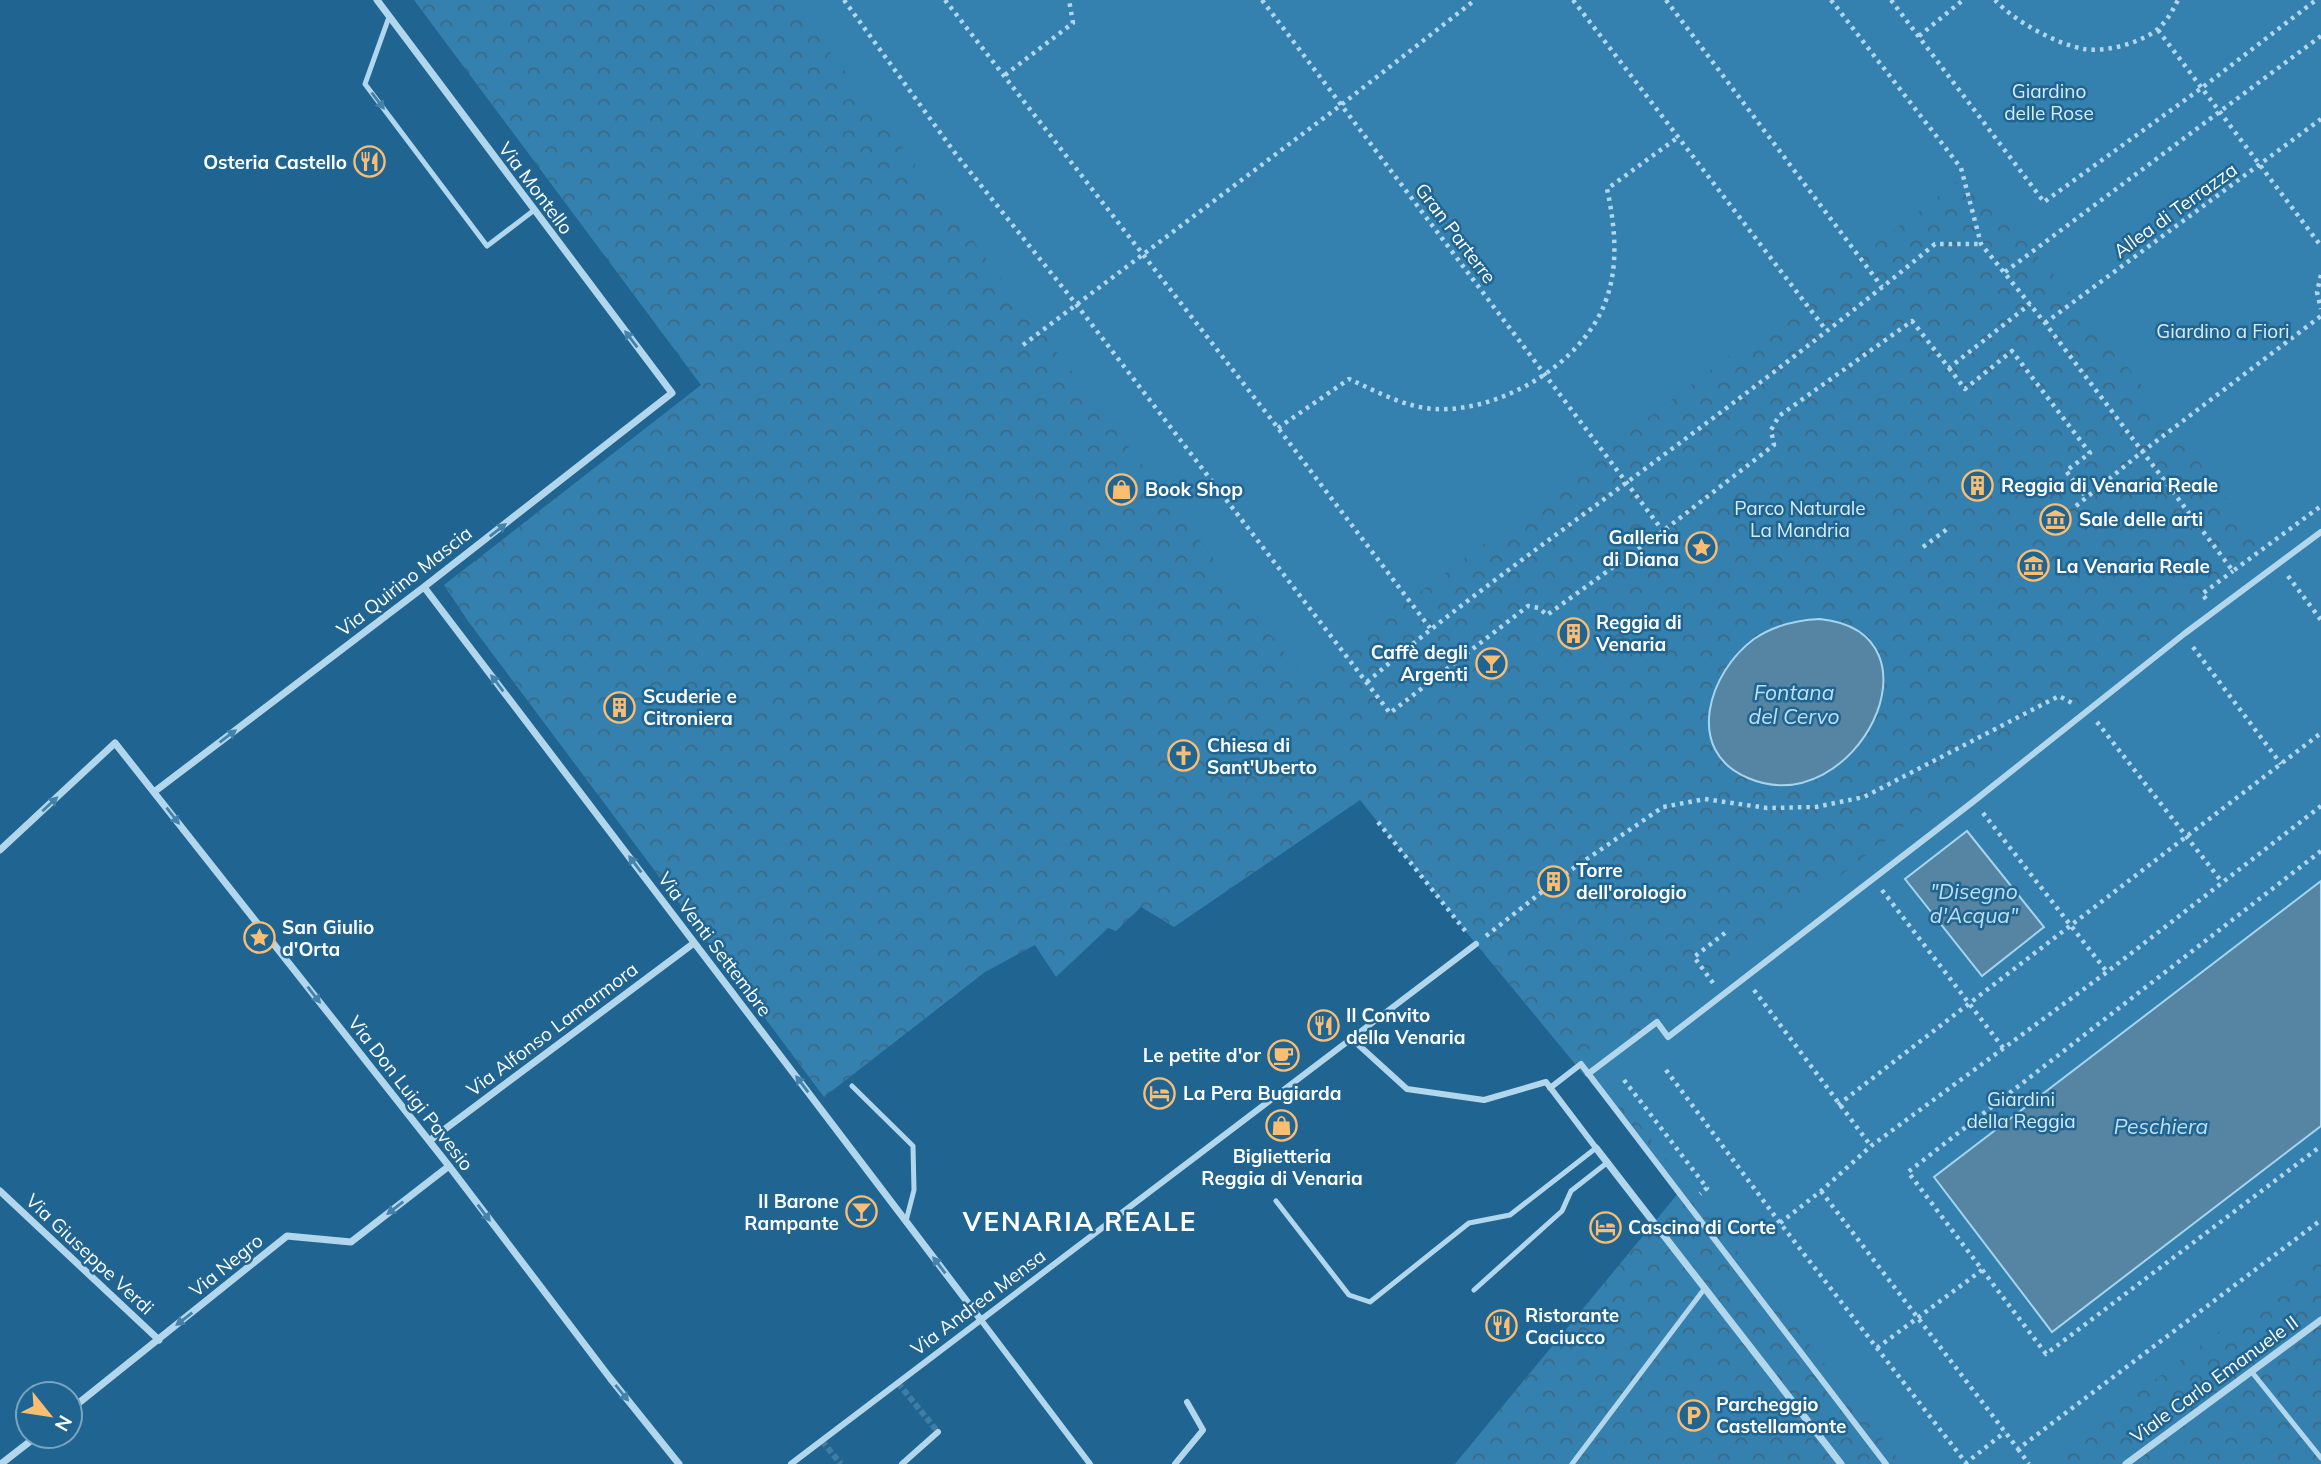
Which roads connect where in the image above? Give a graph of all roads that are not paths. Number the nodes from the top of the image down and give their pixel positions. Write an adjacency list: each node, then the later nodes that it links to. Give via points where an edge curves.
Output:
1 (377, 0): 2 (street, Via Montello)
2 (389, 17): 3 (street, Via Montello); 3 (lane, one-way to 3, via 365,84 373,95 487,246)
3 (533, 211): 4 (street, Via Montello, one-way to 3)
4 (673, 393): 6 (street, Via Quirino Mascia, one-way to 4)
5 (2321, 532): 12 (street, via 1668,1037 1657,1022)
6 (424, 587): 7 (street, Via Quirino Mascia, one-way to 6); 9 (street, Via Venti Settembre, one-way to 6)
7 (154, 792): 8 (street, Via Don Luigi Pavesio, one-way to 7, via 115,743); 15 (street, Via Don Luigi Pavesio, one-way to 15)
8 (0, 850)
9 (694, 943): 15 (street, Via Alfonso Lamarmora); 21 (street, Via Venti Settembre, one-way to 9)
10 (1476, 944): 11 (street, Via Andrea Mensa)
11 (1352, 1040): 13 (street, via 1407,1089 1484,1100); 24 (street, Via Andrea Mensa)
12 (1588, 1074): 13 (street, via 1581,1065); 41 (street)
13 (1548, 1085): 16 (street)
14 (852, 1086): 21 (lane, via 913,1146 914,1190)
15 (429, 1142): 18 (street, Via Don Luigi Pavesio)
16 (1596, 1148): 17 (street); 20 (lane, via 1510,1215 1469,1223 1370,1302 1349,1295)
17 (1608, 1162): 22 (street); 23 (lane, via 1571,1191 1562,1211)
18 (449, 1166): 26 (street, Via Negro, one-way to 26, via 351,1242 287,1236); 34 (street, Via Don Luigi Pavesio, one-way to 34)
19 (0, 1191): 26 (street, Via Giuseppe Verdi)
20 (1276, 1201)
21 (906, 1221): 24 (street, Via Venti Settembre, one-way to 21)
22 (1705, 1288): 39 (lane); 40 (street)
23 (1474, 1290)
24 (981, 1320): 35 (street, Via Andrea Mensa); 37 (street)
25 (2321, 1320): 27 (street, Viale Carlo Emanuele II)
26 (159, 1340): 28 (street, Via Negro)
27 (2252, 1371): 32 (lane); 42 (street, Viale Carlo Emanuele II)
28 (84, 1399)
29 (1187, 1402): 38 (street, via 1203,1430)
30 (939, 1432): 36 (street)
31 (19, 1450): 33 (street)
32 (2321, 1458)
33 (1, 1464)
34 (679, 1464)
35 (791, 1464)
36 (902, 1464)
37 (1090, 1464)
38 (1175, 1464)
39 (1572, 1464)
40 (1841, 1464)
41 (1886, 1464)
42 (2126, 1464)

